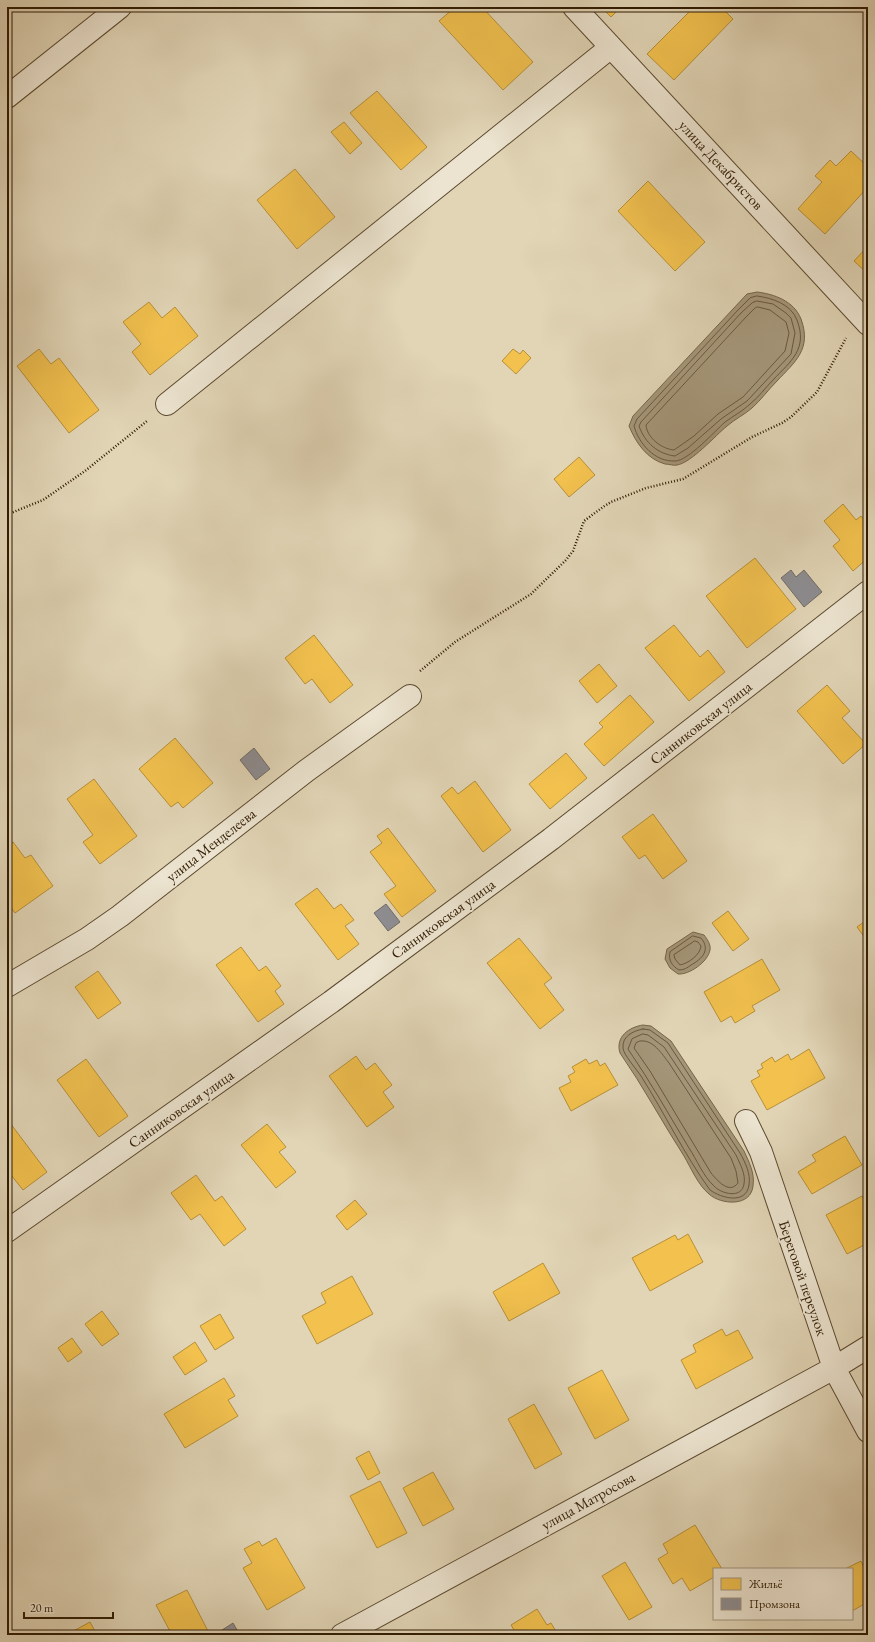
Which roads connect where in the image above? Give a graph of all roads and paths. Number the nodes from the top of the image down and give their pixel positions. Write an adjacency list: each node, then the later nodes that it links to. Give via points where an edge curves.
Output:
1 (120, 7): 4 (street)
2 (574, 7): 3 (street, улица Декабристов)
3 (611, 47): 5 (street, улица Декабристов); 6 (street)
4 (7, 97)
5 (865, 321): 9 (path, via 844,340 817,392 791,417 752,437 683,479 641,490 611,502 594,513 584,521 573,551 566,560 531,594 455,642 418,672)
6 (167, 404): 7 (path, via 85,471 49,496 11,513)
7 (7, 512)
8 (868, 592): 12 (street, Санниковская улица, via 552,840 331,1002)
9 (410, 696): 10 (street, улица Менделеева, via 306,771 120,916 87,939)
10 (7, 986)
11 (746, 1121): 14 (street, Береговой переулок, via 761,1152)
12 (7, 1231)
13 (868, 1347): 14 (street, улица Матросова)
14 (834, 1368): 15 (street, Береговой переулок); 16 (street, улица Матросова)
15 (868, 1431)
16 (342, 1635)

